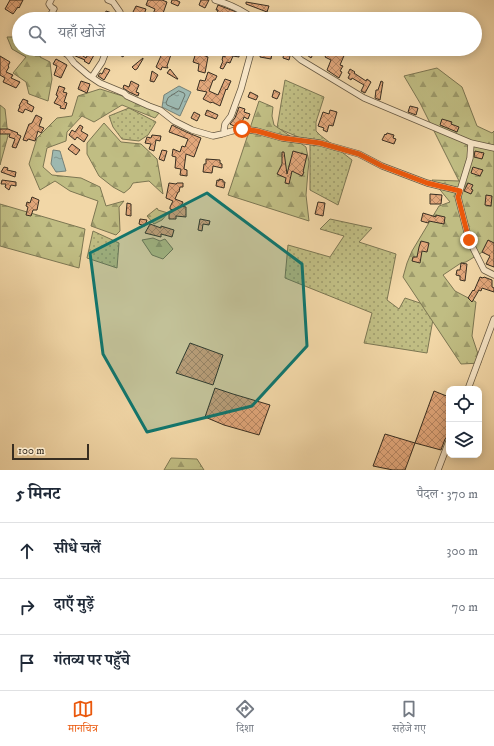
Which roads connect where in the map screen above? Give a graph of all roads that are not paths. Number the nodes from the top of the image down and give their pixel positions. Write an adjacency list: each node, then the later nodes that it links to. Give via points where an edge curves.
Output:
1 (51, 0): 4 (street, via 49,4 54,9)
2 (108, 0): 5 (street, via 113,2)
3 (215, 0): 6 (street)
4 (52, 12)
5 (120, 12)
6 (245, 12)
7 (69, 56): 11 (street)
8 (105, 56): 11 (street)
9 (250, 56): 12 (street, via 241,89 231,116 225,124)
10 (297, 56): 13 (street, via 364,98)
11 (92, 77): 12 (street, via 160,110 192,130 213,136)
12 (226, 133): 15 (street, via 242,129 320,143 359,154 382,166 427,183)
13 (471, 143): 14 (street); 15 (street, via 470,158)
14 (494, 148)
15 (460, 191): 16 (street, via 458,197 469,240 484,270)
16 (494, 275)
17 (494, 319): 18 (street)
18 (469, 386)
19 (446, 449): 20 (street)
20 (438, 470)

